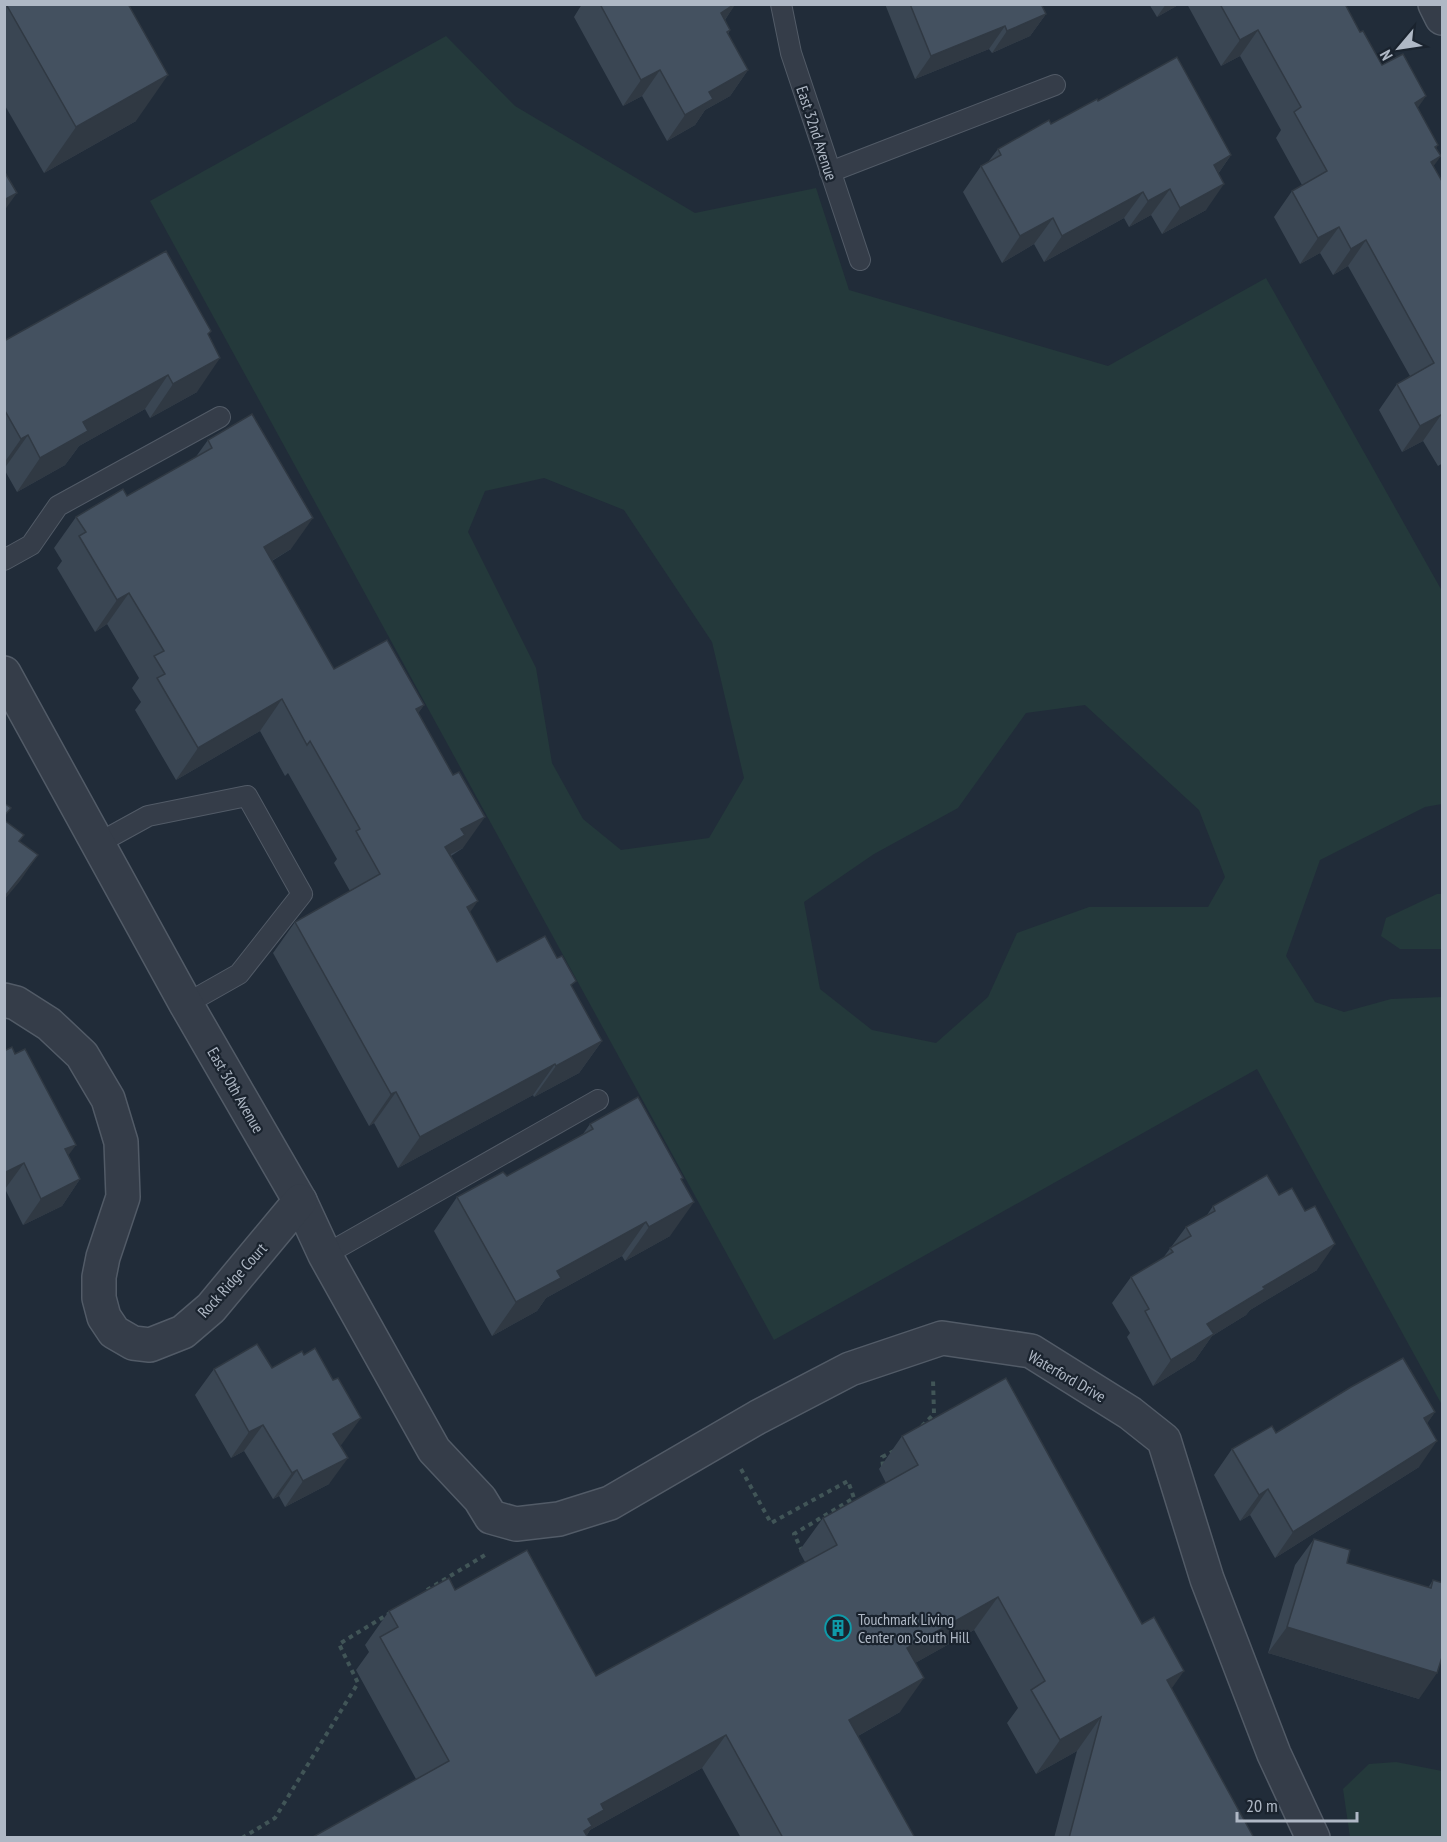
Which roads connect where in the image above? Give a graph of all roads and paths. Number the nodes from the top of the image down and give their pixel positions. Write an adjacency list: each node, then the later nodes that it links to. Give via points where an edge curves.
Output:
1 (781, 4): 5 (lane, East 32nd Avenue, via 791,53)
2 (1435, 4): 3 (street)
3 (1443, 18)
4 (1055, 85): 5 (lane)
5 (830, 172): 6 (lane, East 32nd Avenue)
6 (861, 260)
7 (220, 417): 8 (lane, via 58,506 31,545)
8 (4, 560)
9 (4, 673): 10 (street, East 30th Avenue)
10 (97, 844): 12 (street, East 30th Avenue); 12 (lane, via 148,816 247,796 291,874 302,894 239,974)
11 (4, 1000): 14 (street, Rock Ridge Court, via 49,1024 82,1055 108,1099 121,1142 123,1197 103,1257 99,1298 104,1317 114,1332 133,1343 150,1345 183,1332 211,1308)
12 (186, 1004): 14 (street, East 30th Avenue)
13 (598, 1100): 15 (lane)
14 (300, 1201): 15 (street, East 30th Avenue)
15 (326, 1255): 21 (street, East 30th Avenue, via 434,1450)
16 (933, 1341): 17 (path, via 934,1414); 18 (street, Waterford Drive, via 850,1368); 27 (street, Waterford Drive, via 942,1338 1031,1351 1130,1413 1164,1440 1212,1590 1274,1754)
17 (919, 1430)
18 (723, 1438): 21 (street, Waterford Drive, via 610,1503 559,1519 516,1524 491,1517); 23 (path, via 771,1523 848,1481 854,1498 794,1534)
19 (896, 1449): 20 (path, via 882,1458)
20 (884, 1467)
21 (480, 1499)
22 (487, 1553): 24 (path)
23 (804, 1556)
24 (418, 1596)
25 (398, 1608): 26 (path, via 339,1644 358,1683 275,1818)
26 (242, 1838)
27 (1313, 1838)

